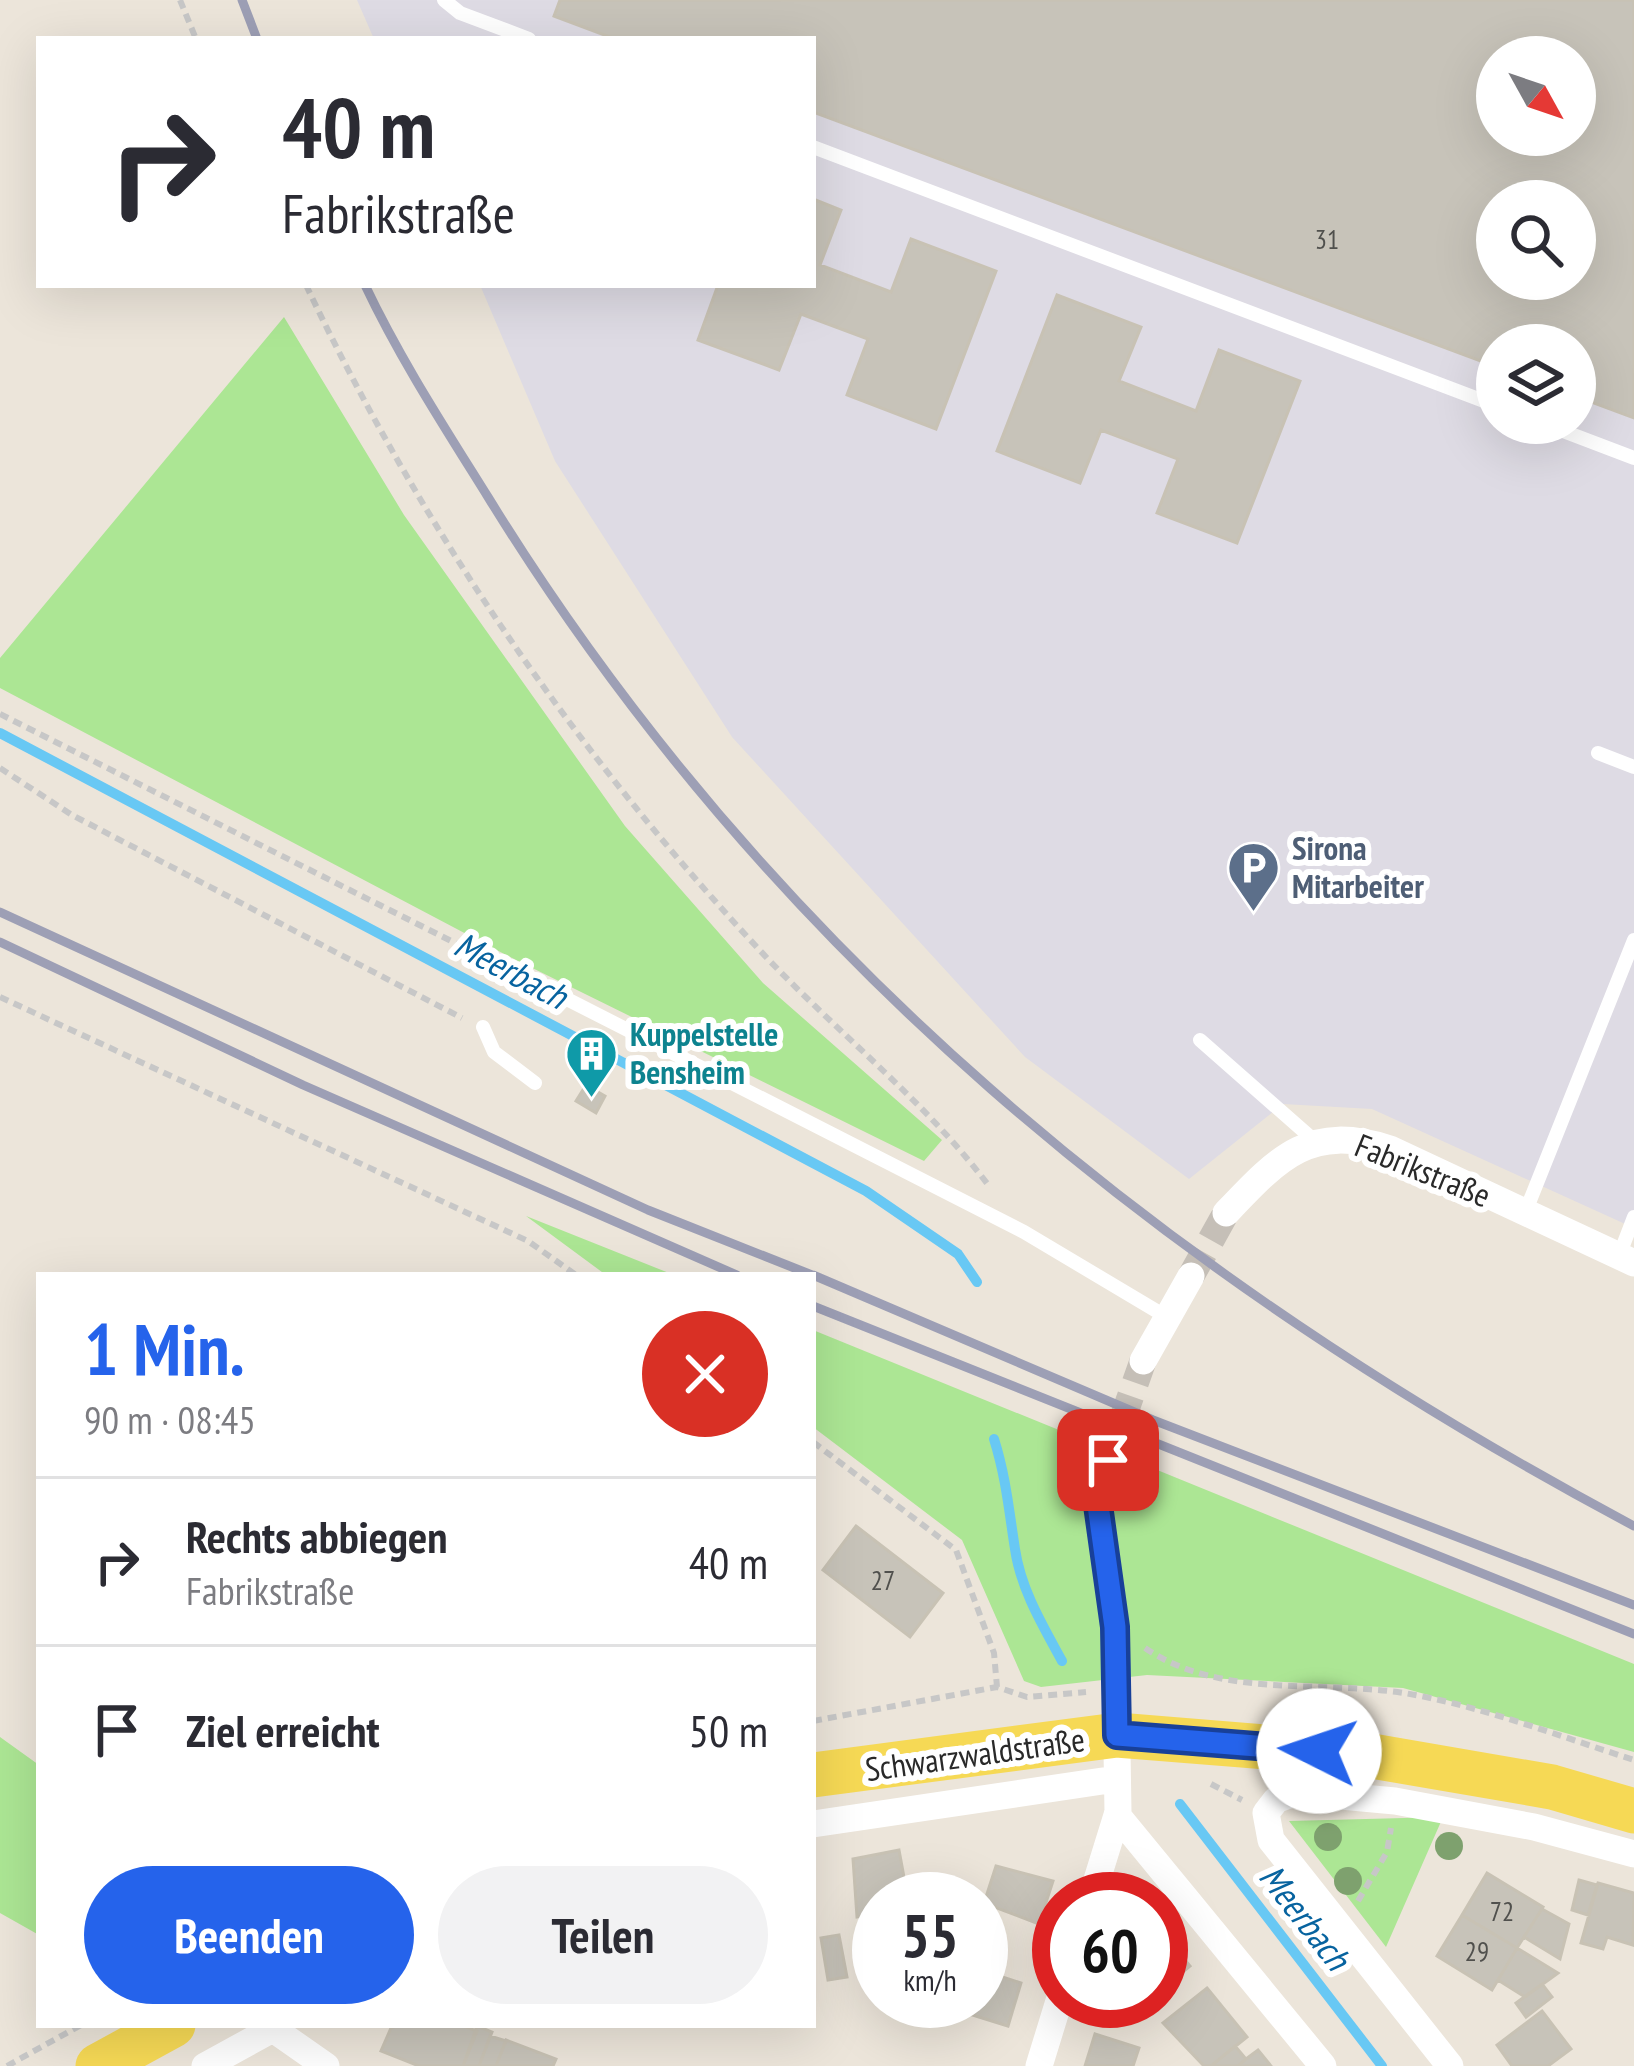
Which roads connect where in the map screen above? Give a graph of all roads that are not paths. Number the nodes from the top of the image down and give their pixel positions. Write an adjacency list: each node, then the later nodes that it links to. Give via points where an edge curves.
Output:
1 (444, 0): 2 (lane)
2 (462, 6): 3 (lane)
3 (523, 36)
4 (816, 148): 5 (lane)
5 (1476, 398)
6 (1596, 444): 7 (lane)
7 (1634, 458)
8 (1598, 753): 9 (lane)
9 (1634, 767)
10 (1634, 940): 17 (lane)
11 (506, 968): 21 (lane, via 1024,1232)
12 (483, 1027): 14 (lane, via 494,1052)
13 (1200, 1040): 15 (lane)
14 (535, 1084)
15 (1316, 1142): 16 (street, Fabrikstraße, via 1268,1169); 17 (street, Fabrikstraße, via 1349,1136 1390,1149)
16 (1226, 1213)
17 (1525, 1214): 19 (street, Fabrikstraße)
18 (1634, 1216): 19 (lane)
19 (1626, 1259)
20 (1191, 1276): 21 (street)
21 (1166, 1316): 22 (street)
22 (1144, 1361)
23 (1108, 1460): 24 (street, via 1097,1498 1115,1627)
24 (1116, 1757): 25 (main road, Schwarzwaldstraße); 26 (main road, Schwarzwaldstraße, via 1366,1755 1552,1787); 27 (street); 28 (street, Schwarzwaldstraße)
25 (816, 1775)
26 (1634, 1810)
27 (1118, 1815): 30 (street); 39 (street)
28 (816, 1823)
29 (1634, 1854): 40 (street, via 1395,1801 1298,1792 1276,1800 1266,1813 1271,1840)
30 (1100, 1872)
31 (168, 2028): 35 (main road)
32 (274, 2028): 36 (street)
33 (277, 2028): 37 (street)
34 (1051, 2028): 38 (street)
35 (98, 2066)
36 (205, 2066)
37 (326, 2066)
38 (1039, 2066)
39 (1323, 2066)
40 (1450, 2066)

